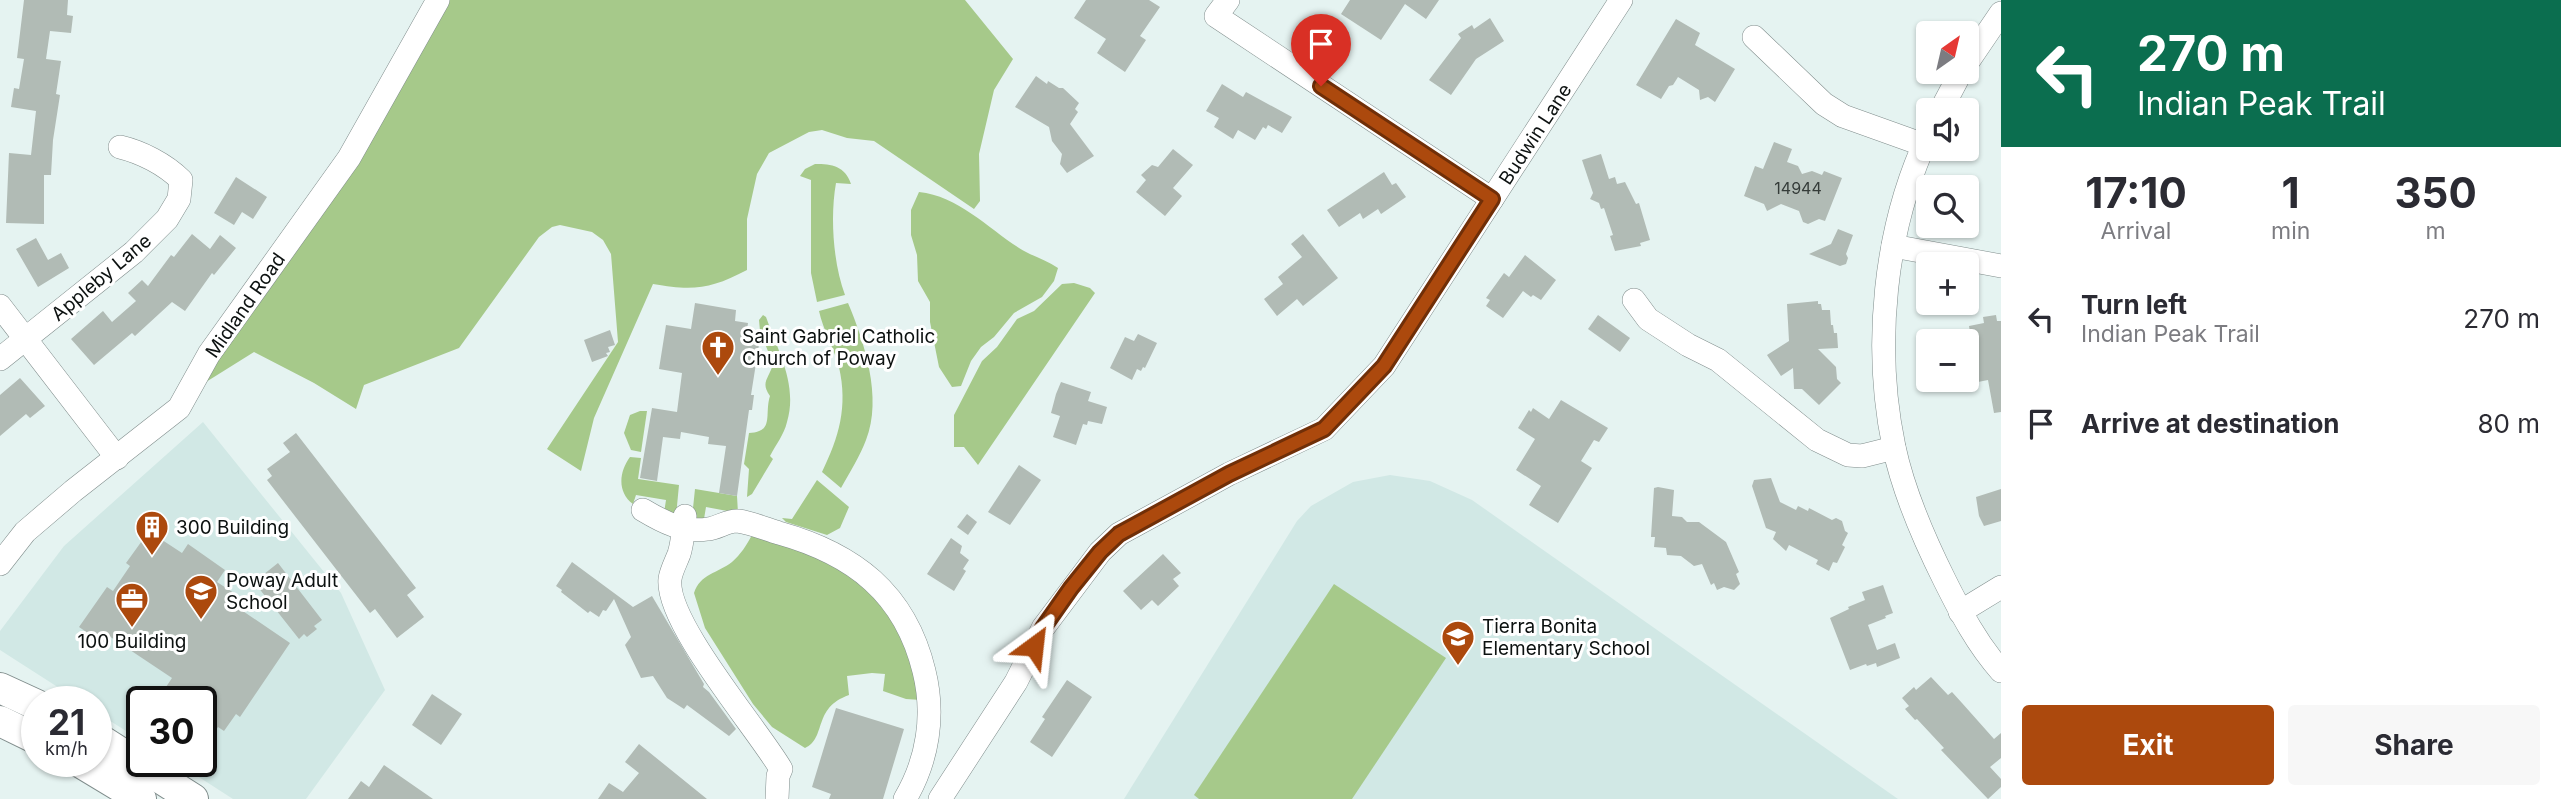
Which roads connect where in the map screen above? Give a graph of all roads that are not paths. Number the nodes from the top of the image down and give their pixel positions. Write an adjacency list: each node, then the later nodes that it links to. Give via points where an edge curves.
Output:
1 (438, 0): 18 (street, Midland Road, via 349,158 209,354 179,408)
2 (1621, 0): 10 (street, Budwin Lane)
3 (1222, 8): 10 (street)
4 (2001, 13): 6 (street)
5 (1754, 37): 7 (street, via 1824,104 1843,116)
6 (1979, 45)
7 (1916, 137)
8 (120, 147): 15 (street, Appleby Lane, via 138,151 174,173 181,180 179,199 167,219 134,252)
9 (1918, 161): 11 (street)
10 (1492, 199): 35 (street, Budwin Lane, via 1384,366 1324,429 1126,530 1100,552 1043,628 1016,681)
11 (1893, 246): 12 (street); 17 (street, via 1884,363)
12 (2001, 266)
13 (1634, 300): 17 (street, via 1648,319 1718,360 1817,440 1848,455)
14 (0, 306): 15 (street)
15 (25, 339): 16 (street, Appleby Lane); 18 (street)
16 (0, 359)
17 (1894, 447): 23 (street, via 1913,510)
18 (117, 458): 21 (street, Midland Road, via 25,532)
19 (643, 510): 20 (street, via 663,522)
20 (684, 522): 33 (street, via 670,578 674,606 719,682 780,769); 34 (street, via 709,529 736,520 815,545 852,564 885,593 908,624 929,695 925,753)
21 (0, 564)
22 (2001, 587): 23 (street)
23 (1960, 612): 24 (street)
24 (2001, 671)
25 (0, 688): 26 (main road)
26 (21, 698)
27 (0, 721): 28 (main road)
28 (21, 731)
29 (112, 747): 32 (main road)
30 (105, 777): 31 (main road)
31 (141, 799)
32 (194, 799)
33 (777, 799)
34 (905, 799)
35 (940, 799)

